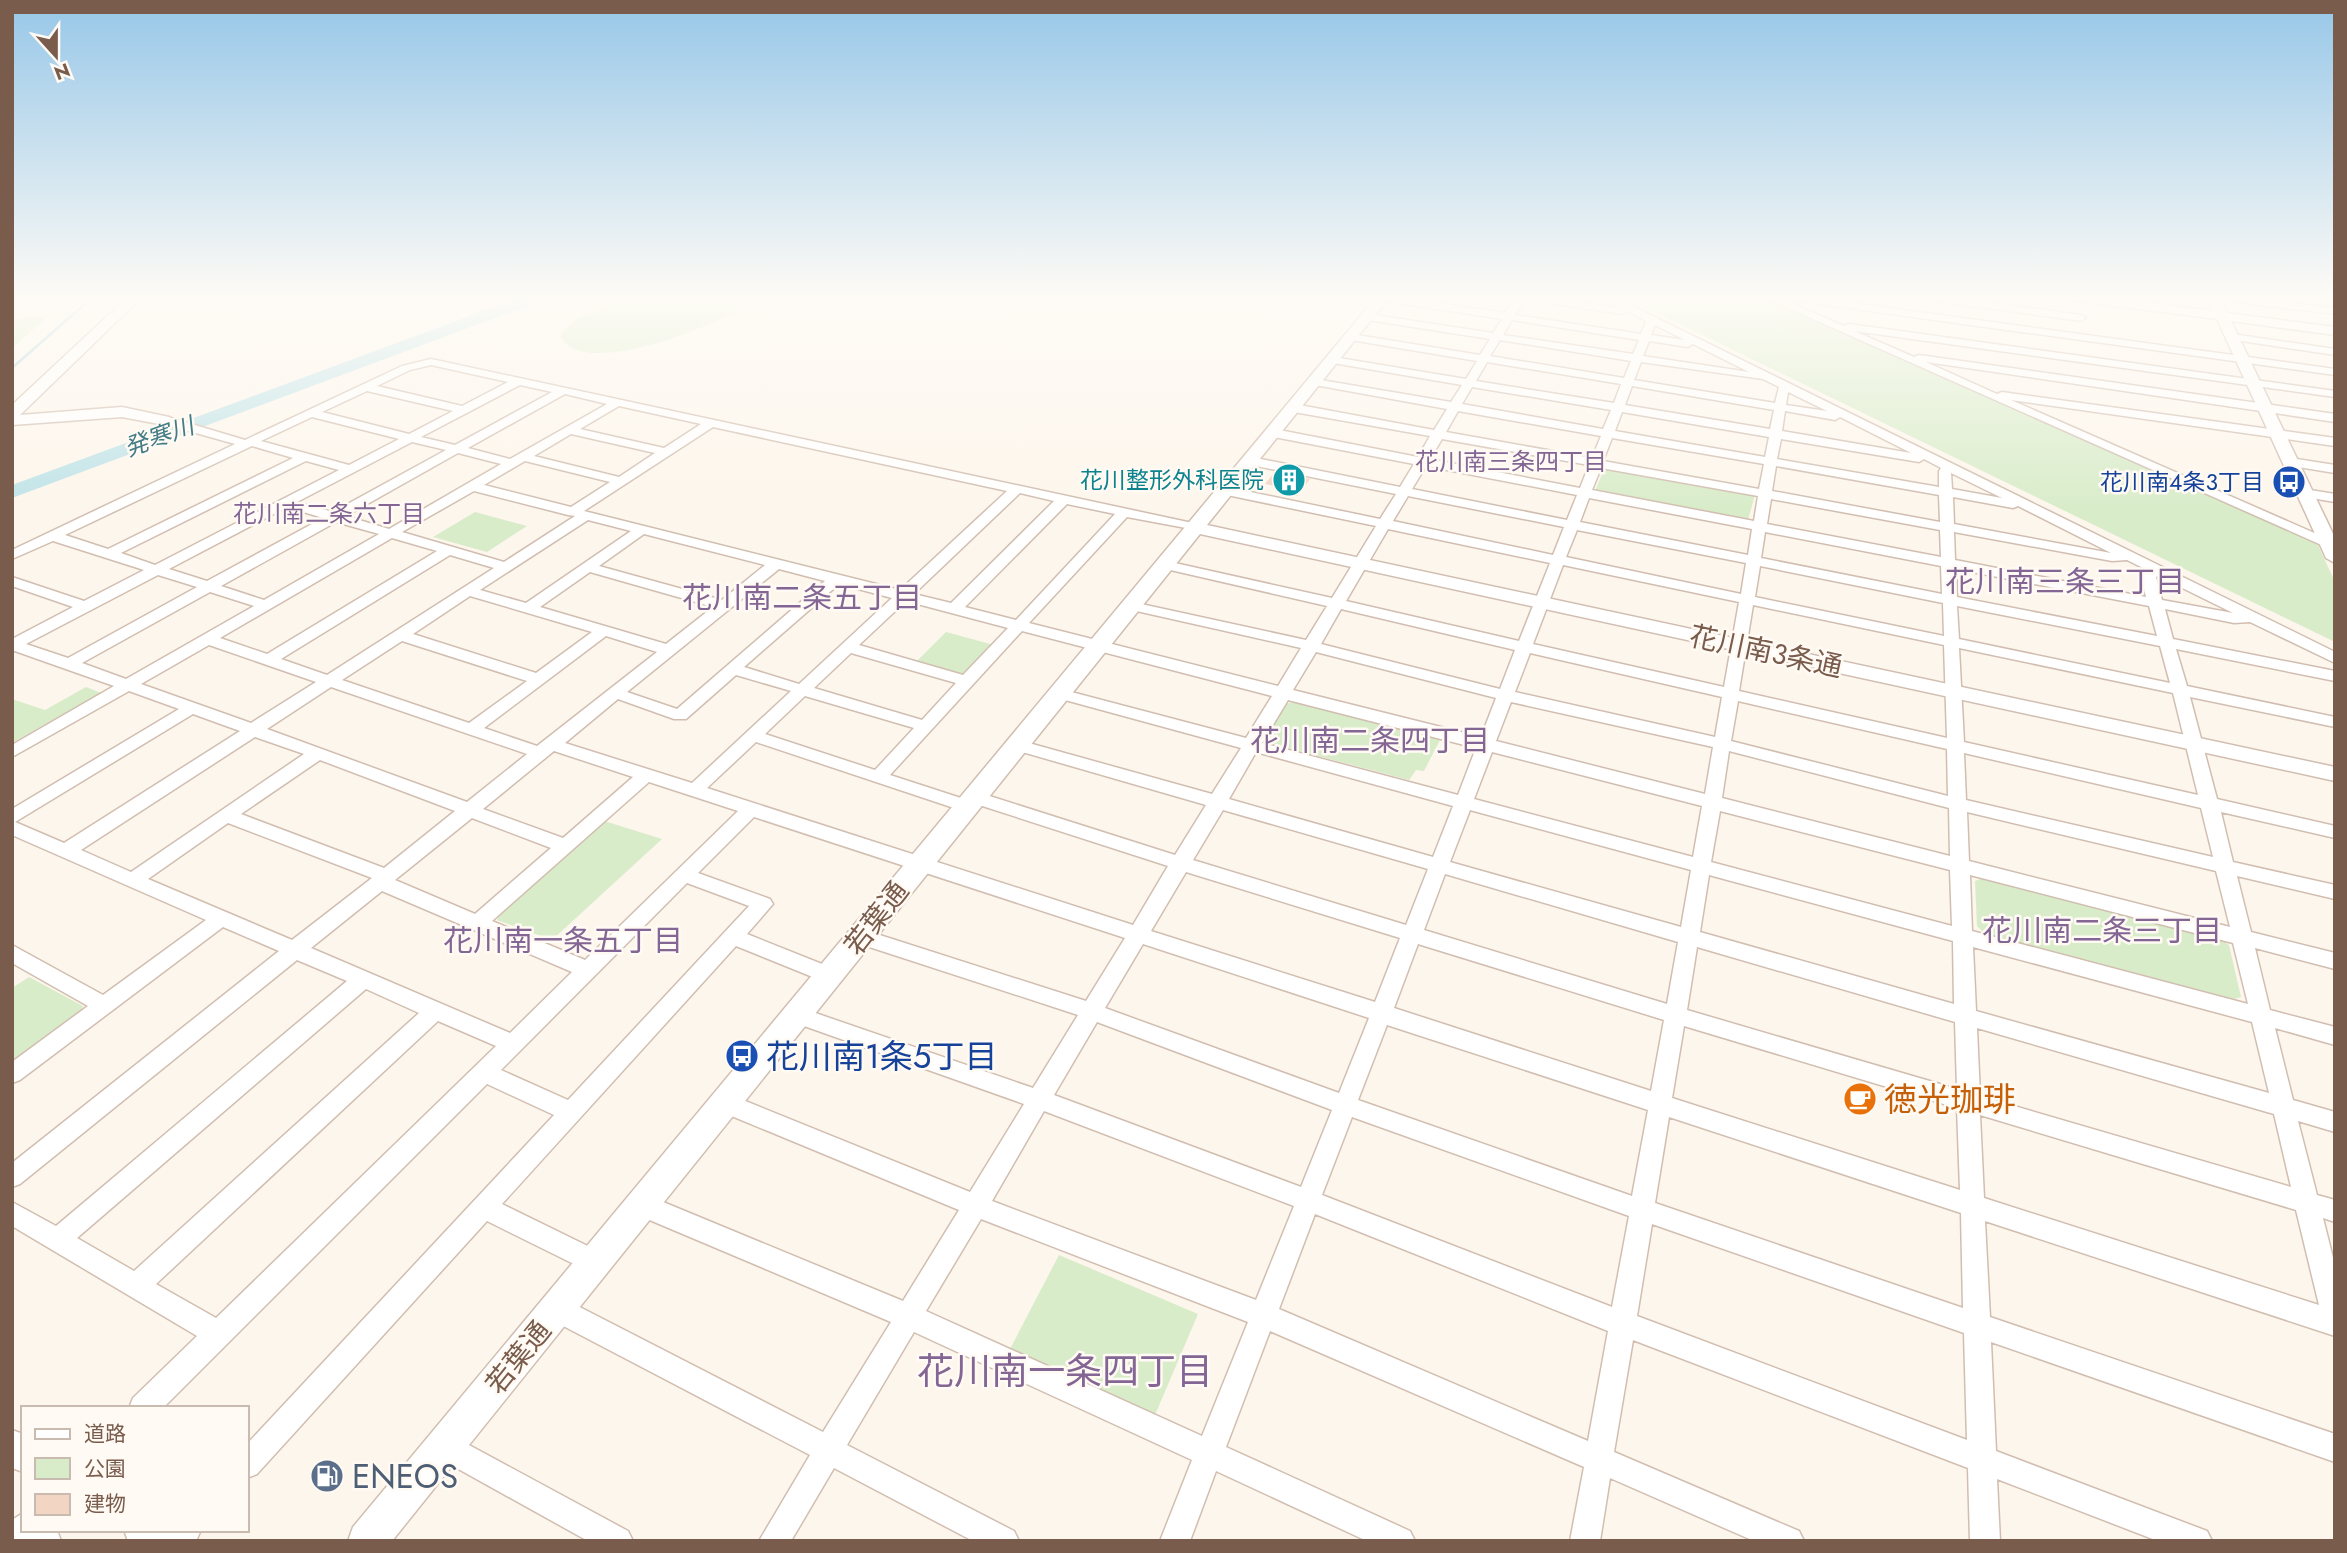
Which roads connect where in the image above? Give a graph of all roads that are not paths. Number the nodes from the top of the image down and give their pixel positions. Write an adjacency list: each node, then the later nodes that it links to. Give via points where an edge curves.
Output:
1 (45, 367): 31 (street)
2 (61, 367): 40 (street)
3 (408, 367): 27 (street)
4 (458, 367): 20 (street)
5 (1327, 367): 21 (street, 若葉通)
6 (1379, 367): 22 (street)
7 (1478, 367): 22 (street)
8 (1534, 367): 23 (street)
9 (1634, 367): 23 (street)
10 (1692, 367): 19 (street)
11 (1749, 367): 19 (street)
12 (1940, 367): 29 (street)
13 (1951, 367): 24 (street)
14 (2093, 367): 24 (street)
15 (2144, 367): 25 (street)
16 (2246, 367): 25 (street)
17 (2303, 367): 18 (street)
18 (2335, 372)
19 (1766, 376): 26 (street)
20 (521, 380): 28 (street); 39 (street)
21 (1315, 382): 33 (street); 36 (street, 若葉通)
22 (1469, 382): 33 (street); 37 (street)
23 (1628, 383): 34 (street); 37 (street)
24 (2097, 383): 35 (street); 38 (street)
25 (2253, 383): 30 (street); 35 (street)
26 (1787, 386): 34 (street); 42 (street)
27 (366, 387): 39 (street); 41 (street)
28 (564, 390): 32 (street); 56 (street)
29 (1988, 394): 38 (street); 95 (street)
30 (2335, 394)
31 (12, 398)
32 (618, 402): 46 (street); 47 (street)
33 (1455, 406): 49 (street); 50 (street)
34 (1780, 407): 42 (street); 52 (street)
35 (2264, 407): 43 (street); 51 (street)
36 (1294, 408): 48 (street, 若葉通); 49 (street)
37 (1618, 408): 50 (street); 52 (street)
38 (2103, 408): 51 (street)
39 (464, 410): 53 (street)
40 (12, 414)
41 (310, 414): 53 (street); 55 (street)
42 (1849, 417): 59 (street)
43 (2335, 418)
44 (12, 420): 45 (street, via 122,412)
45 (163, 420): 55 (street)
46 (712, 422): 57 (street); 71 (street)
47 (568, 430): 57 (street); 60 (street)
48 (1273, 433): 61 (street, 若葉通); 62 (street)
49 (1439, 433): 62 (street); 65 (street)
50 (1607, 433): 63 (street); 65 (street)
51 (2277, 433): 54 (street); 64 (street)
52 (1775, 434): 59 (street); 63 (street)
53 (409, 439): 56 (street); 67 (street)
54 (2335, 442)
55 (249, 443): 58 (street); 93 (street)
56 (455, 450): 60 (street); 84 (street)
57 (666, 452): 69 (street)
58 (304, 457): 67 (street); 96 (street)
59 (1929, 457): 66 (street)
60 (517, 460): 69 (street); 70 (street)
61 (1251, 461): 72 (street, 若葉通); 73 (street)
62 (1422, 461): 73 (street); 74 (street)
63 (1771, 461): 75 (street); 76 (street)
64 (2290, 462): 68 (street); 77 (street)
65 (1596, 463): 74 (street); 75 (street)
66 (1951, 468): 76 (street, via 1945,471); 81 (street)
67 (350, 469): 80 (street)
68 (2335, 469)
69 (620, 481): 83 (street)
70 (472, 486): 83 (street); 92 (street)
71 (1017, 489): 79 (street); 113 (street)
72 (1227, 491): 85 (street); 90 (street, 若葉通)
73 (1404, 491): 85 (street); 86 (street)
74 (1584, 493): 86 (street); 87 (street)
75 (1766, 493): 87 (street); 88 (street)
76 (1946, 493): 81 (street); 88 (street)
77 (2304, 493): 78 (street); 89 (street)
78 (2335, 498)
79 (1063, 499): 82 (street); 123 (street)
80 (286, 503): 84 (street); 107 (street)
81 (2023, 504): 98 (street)
82 (1124, 512): 90 (street); 126 (street)
83 (580, 513): 91 (street); 105 (street)
84 (334, 517): 92 (street); 111 (street)
85 (1384, 524): 99 (street); 103 (street)
86 (1571, 526): 99 (street); 100 (street)
87 (1760, 526): 100 (street); 101 (street)
88 (1947, 527): 98 (street, via 2112,557); 101 (street)
89 (2327, 527): 95 (street)
90 (1197, 528): 103 (street, 花川南3条通); 104 (street, 若葉通)
91 (643, 529): 102 (street); 106 (street)
92 (390, 533): 94 (street); 119 (street)
93 (53, 536): 96 (street); 97 (street)
94 (449, 550): 105 (street); 140 (street)
95 (2332, 550)
96 (109, 554): 107 (street)
97 (12, 555)
98 (2129, 556): 108 (street)
99 (1557, 560): 114 (street); 116 (street)
100 (1754, 561): 114 (street); 115 (street)
101 (1949, 562): 115 (street); 117 (street)
102 (777, 563): 109 (street); 120 (street)
103 (1360, 563): 116 (street, 花川南3条通); 118 (street)
104 (1166, 565): 118 (street); 121 (street, 若葉通)
105 (506, 566): 112 (street)
106 (589, 567): 120 (street); 124 (street)
107 (157, 570): 111 (street); 122 (street)
108 (2156, 570): 117 (street, via 2148,576); 125 (street)
109 (837, 578): 113 (street); 142 (street)
110 (12, 581): 122 (street)
111 (211, 585): 119 (street); 141 (street)
112 (468, 591): 124 (street); 128 (street)
113 (906, 595): 123 (street); 135 (street)
114 (1748, 598): 130 (street); 134 (street)
115 (1950, 600): 130 (street); 131 (street)
116 (1540, 602): 134 (street, 花川南3条通); 137 (street)
117 (2155, 602): 125 (street, via 2234,618); 131 (street)
118 (1336, 604): 133 (street); 137 (street)
119 (265, 605): 129 (street)
120 (724, 605): 138 (street)
121 (1132, 606): 133 (street); 136 (street, 若葉通)
122 (86, 607): 132 (street)
123 (956, 607): 126 (street)
124 (528, 609): 127 (street)
125 (2253, 617): 139 (street)
126 (1019, 624): 136 (street); 146 (street)
127 (603, 631): 138 (street); 144 (street)
128 (400, 635): 144 (street); 145 (street)
129 (207, 639): 140 (street); 147 (street)
130 (1951, 641): 149 (street); 150 (street)
131 (2166, 643): 143 (street); 149 (street)
132 (13, 645): 141 (street)
133 (1311, 646): 152 (street); 155 (street)
134 (1740, 646): 150 (street, 花川南3条通); 154 (street)
135 (849, 647): 146 (street); 148 (street)
136 (1098, 647): 152 (street); 153 (street, 若葉通)
137 (1523, 647): 154 (street); 155 (street)
138 (668, 650): 151 (street)
139 (2335, 658)
140 (268, 660): 145 (street)
141 (69, 664): 147 (street)
142 (733, 669): 148 (street); 151 (street, via 680,715)
143 (2335, 676)
144 (538, 679): 160 (street)
145 (328, 681): 159 (street); 160 (street)
146 (966, 681): 158 (street)
147 (129, 684): 156 (street); 169 (street)
148 (805, 688): 158 (street); 161 (street)
149 (2179, 689): 157 (street); 163 (street)
150 (1953, 692): 163 (street, 花川南3条通); 167 (street)
151 (615, 693): 168 (street)
152 (1282, 693): 165 (street); 166 (street)
153 (1059, 694): 164 (street, 若葉通); 165 (street)
154 (1732, 694): 162 (street); 167 (street)
155 (1504, 695): 162 (street); 166 (street)
156 (192, 708): 159 (street); 184 (street)
157 (2335, 722)
158 (924, 726): 173 (street)
159 (251, 729): 170 (street); 188 (street)
160 (471, 730): 168 (street)
161 (754, 736): 173 (street); 174 (street)
162 (1723, 744): 177 (street); 180 (street)
163 (2195, 744): 172 (street, 花川南3条通); 179 (street)
164 (1018, 745): 175 (street, 若葉通); 176 (street)
165 (1250, 745): 176 (street); 178 (street)
166 (1484, 745): 177 (street); 178 (street)
167 (1955, 745): 179 (street); 180 (street)
168 (545, 749): 171 (street); 181 (street)
169 (12, 752)
170 (318, 753): 181 (street); 183 (street)
171 (646, 775): 174 (street); 187 (street)
172 (2335, 775)
173 (878, 777): 175 (street)
174 (694, 791): 182 (street)
175 (970, 802): 189 (street); 191 (street, 若葉通)
176 (1216, 802): 189 (street); 190 (street)
177 (1713, 802): 193 (street); 194 (street)
178 (1462, 803): 190 (street); 193 (street)
179 (2209, 803): 186 (street); 192 (street)
180 (1957, 804): 192 (street); 194 (street)
181 (470, 809): 187 (street); 196 (street)
182 (751, 809): 191 (street); 195 (street)
183 (227, 816): 196 (street); 197 (street)
184 (12, 817)
185 (12, 828): 188 (street)
186 (2335, 831)
187 (565, 846): 200 (street)
188 (66, 851): 197 (street)
189 (1179, 863): 201 (street); 202 (street)
190 (1438, 863): 201 (street); 207 (street)
191 (918, 865): 202 (street); 206 (street, 若葉通)
192 (2224, 865): 198 (street); 204 (street)
193 (1702, 866): 203 (street); 207 (street)
194 (1959, 866): 203 (street); 204 (street)
195 (685, 875): 205 (street, via 763,904); 211 (street)
196 (384, 879): 200 (street); 208 (street)
197 (133, 880): 199 (street)
198 (2335, 892)
199 (222, 918): 208 (street); 214 (street)
200 (479, 922): 211 (street)
201 (1411, 932): 217 (street); 220 (street)
202 (1136, 934): 216 (street); 217 (street)
203 (1962, 936): 218 (street); 221 (street)
204 (2242, 936): 210 (street); 221 (street)
205 (733, 937): 212 (street); 232 (street)
206 (861, 937): 212 (street, 若葉通); 216 (street)
207 (1690, 938): 218 (street); 220 (street)
208 (295, 950): 213 (street); 234 (street)
209 (12, 953): 214 (street)
210 (2335, 961)
211 (588, 970): 223 (street)
212 (830, 976): 219 (street, 若葉通)
213 (364, 979): 215 (street); 244 (street)
214 (104, 1005): 225 (street)
215 (436, 1010): 223 (street); 246 (street)
216 (1090, 1012): 226 (street); 230 (street)
217 (1379, 1013): 229 (street); 230 (street)
218 (1965, 1014): 227 (street); 231 (street)
219 (797, 1015): 226 (street); 228 (street, 若葉通)
220 (1676, 1015): 227 (street); 229 (street)
221 (2261, 1017): 222 (street); 231 (street)
222 (2335, 1036)
223 (513, 1044): 224 (street)
224 (484, 1072): 232 (street); 253 (street)
225 (12, 1074)
226 (1038, 1099): 235 (street); 238 (street)
227 (1968, 1101): 236 (street); 239 (street)
228 (725, 1103): 237 (street, 若葉通); 238 (street)
229 (1661, 1104): 239 (street); 241 (street)
230 (1344, 1105): 235 (street); 241 (street)
231 (2283, 1108): 233 (street); 236 (street)
232 (571, 1112): 240 (street)
233 (2335, 1122)
234 (12, 1177)
235 (1307, 1200): 248 (street); 251 (street)
236 (2306, 1203): 242 (street); 250 (street)
237 (642, 1205): 245 (street, 若葉通); 249 (street)
238 (974, 1205): 248 (street); 249 (street)
239 (1971, 1205): 250 (street); 252 (street)
240 (484, 1207): 245 (street); 261 (street)
241 (1642, 1210): 251 (street); 252 (street)
242 (2335, 1211)
243 (12, 1213): 244 (street)
244 (57, 1240): 246 (street)
245 (596, 1262): 247 (street, 若葉通)
246 (135, 1286): 253 (street)
247 (557, 1309): 255 (street, 若葉通); 257 (street)
248 (1263, 1315): 258 (street); 260 (street)
249 (908, 1316): 257 (street); 258 (street)
250 (2335, 1321)
251 (1623, 1324): 259 (street); 260 (street)
252 (1977, 1327): 256 (street); 259 (street)
253 (218, 1334): 254 (street)
254 (145, 1406)
255 (445, 1446): 262 (street, 若葉通); 263 (street)
256 (2335, 1448)
257 (827, 1451): 264 (street); 265 (street)
258 (1208, 1455): 266 (street); 267 (street)
259 (1982, 1460): 270 (street); 271 (street)
260 (1598, 1461): 268 (street); 269 (street)
261 (248, 1463)
262 (367, 1541)
263 (618, 1541)
264 (774, 1541)
265 (1004, 1541)
266 (1175, 1541)
267 (1400, 1541)
268 (1584, 1541)
269 (1789, 1541)
270 (1985, 1541)
271 (2197, 1541)

